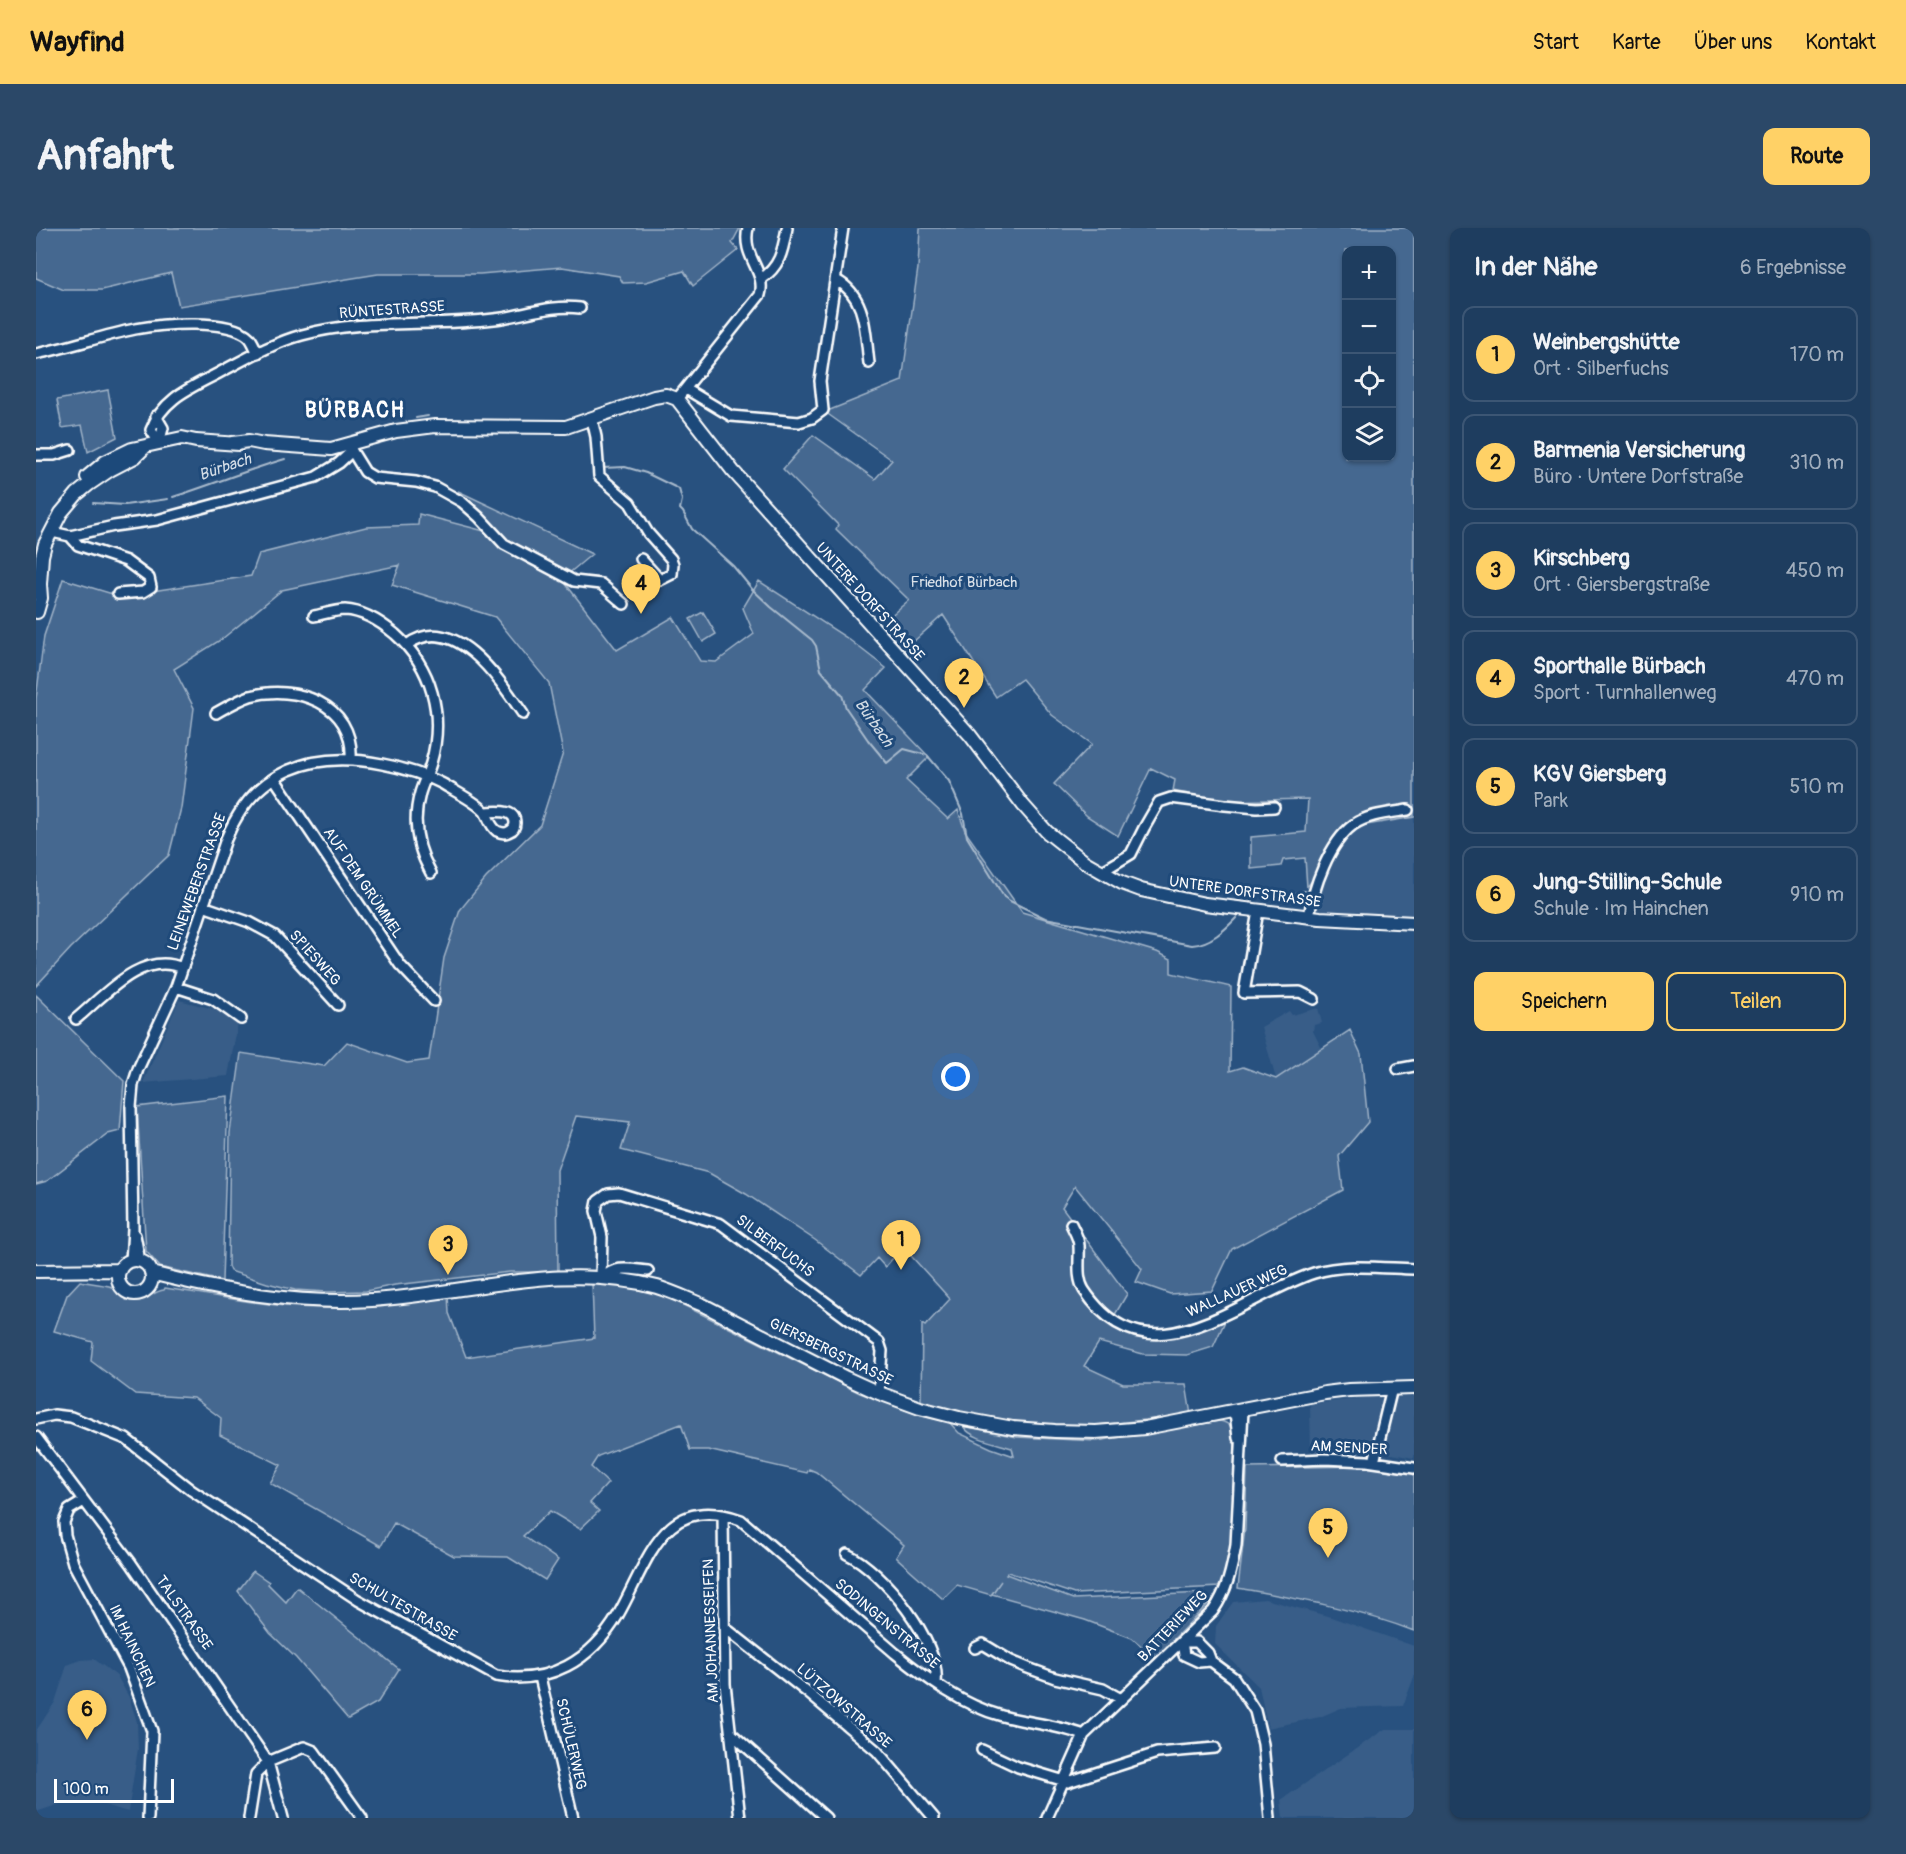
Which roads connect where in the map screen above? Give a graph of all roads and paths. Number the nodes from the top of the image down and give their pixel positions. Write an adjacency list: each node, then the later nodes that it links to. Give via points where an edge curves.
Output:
1 (748, 228): 4 (street, via 748,250)
2 (787, 228): 4 (street, via 782,252 772,271)
3 (843, 228): 5 (street)
4 (761, 279): 10 (street, via 760,295)
5 (836, 280): 9 (street, via 845,285 861,307); 10 (street, via 820,381 823,410 812,418 799,422 730,416)
6 (580, 308): 7 (street, RÜNTESTRASSE, via 559,307 493,320 348,326 301,335)
7 (258, 353): 8 (street, via 243,333 202,325 137,329); 13 (street, RÜNTESTRASSE, via 181,392 156,416 151,430)
8 (36, 354)
9 (869, 363)
10 (686, 389): 11 (street)
11 (677, 399): 12 (street, via 666,395 654,397); 35 (street, UNTERE DORFSTRASSE, via 733,471 970,735 1047,832)
12 (592, 419): 14 (street, via 566,427 435,426); 19 (street, via 599,476 630,503 648,533 671,559 672,574 660,580)
13 (164, 442): 14 (street, via 182,438 315,449); 17 (street, via 132,449 105,462 81,481)
14 (351, 446): 18 (street, via 339,463 316,477 157,520); 22 (street, via 364,472 375,478 435,487 462,502 504,544 574,581 601,584)
15 (70, 450): 16 (street)
16 (36, 455)
17 (52, 532): 18 (street); 20 (street, via 49,556)
18 (70, 536): 21 (street, via 78,545 126,561 148,578 151,587 143,592)
19 (641, 560)
20 (38, 580): 23 (street, via 41,598)
21 (118, 594)
22 (624, 604)
23 (36, 610): 25 (street)
24 (314, 616): 26 (street, via 352,611 387,628)
25 (36, 619)
26 (407, 645): 28 (street, via 417,638 435,635 466,648 483,661); 30 (street, via 429,682 437,718 436,742)
27 (216, 713): 29 (street, via 249,697 282,693 306,697 335,713 344,724 352,747)
28 (523, 714)
29 (351, 759): 30 (street, LEINEWEBERSTRASSE); 31 (street, LEINEWEBERSTRASSE, via 302,764)
30 (427, 776): 34 (street, LEINEWEBERSTRASSE); 36 (street, via 416,820 418,843)
31 (274, 778): 37 (street, LEINEWEBERSTRASSE, via 261,786 233,820); 44 (street, AUF DEM GRÜMMEL, via 400,965)
32 (1274, 807): 35 (street, via 1171,798 1160,802 1131,854)
33 (1408, 810): 39 (street, via 1374,816 1354,825 1341,839 1313,892)
34 (485, 812)
35 (1101, 872): 38 (street, UNTERE DORFSTRASSE, via 1157,895)
36 (431, 873)
37 (202, 906): 41 (street, LEINEWEBERSTRASSE); 45 (street, SPIESWEG, via 249,922 275,936)
38 (1258, 911): 39 (street, UNTERE DORFSTRASSE); 43 (street, via 1244,993 1300,992)
39 (1309, 917): 40 (street, UNTERE DORFSTRASSE)
40 (1414, 923)
41 (182, 968): 42 (street, LEINEWEBERSTRASSE); 46 (street, via 172,963 145,967)
42 (176, 987): 47 (street, via 213,999); 51 (street, LEINEWEBERSTRASSE, via 138,1069 130,1107)
43 (1314, 999)
44 (434, 1001)
45 (338, 1005)
46 (76, 1019)
47 (241, 1019)
48 (1414, 1066): 49 (street)
49 (1398, 1070)
50 (1071, 1224): 52 (street, WALLAUER WEG, via 1078,1240 1084,1290 1114,1323 1144,1334 1194,1328 1303,1277 1329,1269)
51 (136, 1261): 55 (street, via 122,1266); 56 (street, via 145,1264)
52 (1414, 1269)
53 (36, 1271): 55 (street)
54 (648, 1271): 57 (street, GIERSBERGSTRASSE, via 616,1269)
55 (119, 1276): 56 (street, via 124,1290 134,1294 145,1291)
56 (151, 1277): 57 (street, GIERSBERGSTRASSE, via 335,1302 408,1297 532,1280)
57 (601, 1279): 60 (street, GIERSBERGSTRASSE, via 649,1285 681,1296); 60 (street, SILBERFUCHS, via 602,1237 596,1211 598,1201 608,1194 619,1193 721,1224 879,1342)
58 (1392, 1388): 59 (street, GIERSBERGSTRASSE); 61 (street, GIERSBERGSTRASSE, via 1363,1389 1327,1400 1303,1398); 65 (street)
59 (1414, 1389)
60 (879, 1393): 61 (street, GIERSBERGSTRASSE, via 959,1418 1055,1431 1145,1428)
61 (1239, 1411): 71 (street, BATTERIEWEG, via 1236,1545 1229,1580 1213,1611)
62 (36, 1419): 74 (street, SCHULTESTRASSE, via 71,1417 126,1439 191,1490 358,1600 496,1676)
63 (36, 1437): 67 (street, TALSTRASSE)
64 (1282, 1461): 65 (street, AM SENDER)
65 (1374, 1462): 66 (street, AM SENDER)
66 (1414, 1468)
67 (84, 1501): 81 (street, TALSTRASSE); 83 (street, IM HAINCHEN, via 69,1510 64,1521 65,1536 73,1563 129,1668 152,1731)
68 (723, 1515): 70 (street, AM JOHANNESSEIFEN); 74 (street, SCHULTESTRASSE, via 697,1512 669,1530 650,1552 606,1632 570,1665); 75 (street, SODINGENSTRASSE, via 741,1520 895,1653)
69 (847, 1554): 75 (street, via 876,1576 916,1621 934,1662)
70 (724, 1627): 77 (street, AM JOHANNESSEIFEN, via 725,1684); 90 (street, LÜTZOWSTRASSE, via 877,1751)
71 (1182, 1642): 73 (street, via 1197,1642); 73 (street, via 1184,1655 1199,1662); 76 (street, BATTERIEWEG)
72 (975, 1648): 76 (street, via 983,1644 1028,1668 1103,1689)
73 (1211, 1662): 92 (street, via 1234,1678 1255,1711 1263,1744)
74 (540, 1677): 87 (street, SCHÜLERWEG)
75 (936, 1683): 78 (street, SODINGENSTRASSE, via 957,1697 1002,1716)
76 (1121, 1698): 78 (street, BATTERIEWEG)
77 (732, 1734): 88 (street, AM JOHANNESSEIFEN); 89 (street)
78 (1084, 1735): 82 (street, BATTERIEWEG)
79 (1215, 1748): 82 (street, via 1157,1753 1068,1782)
80 (982, 1750): 82 (street, via 1018,1767)
81 (268, 1762): 84 (street, via 256,1773); 85 (street, TALSTRASSE); 86 (street, via 304,1747 314,1751)
82 (1062, 1780): 91 (street, BATTERIEWEG)
83 (148, 1818)
84 (249, 1818)
85 (283, 1818)
86 (362, 1818)
87 (573, 1818)
88 (740, 1818)
89 (826, 1818)
90 (934, 1818)
91 (1047, 1818)
92 (1270, 1818)

